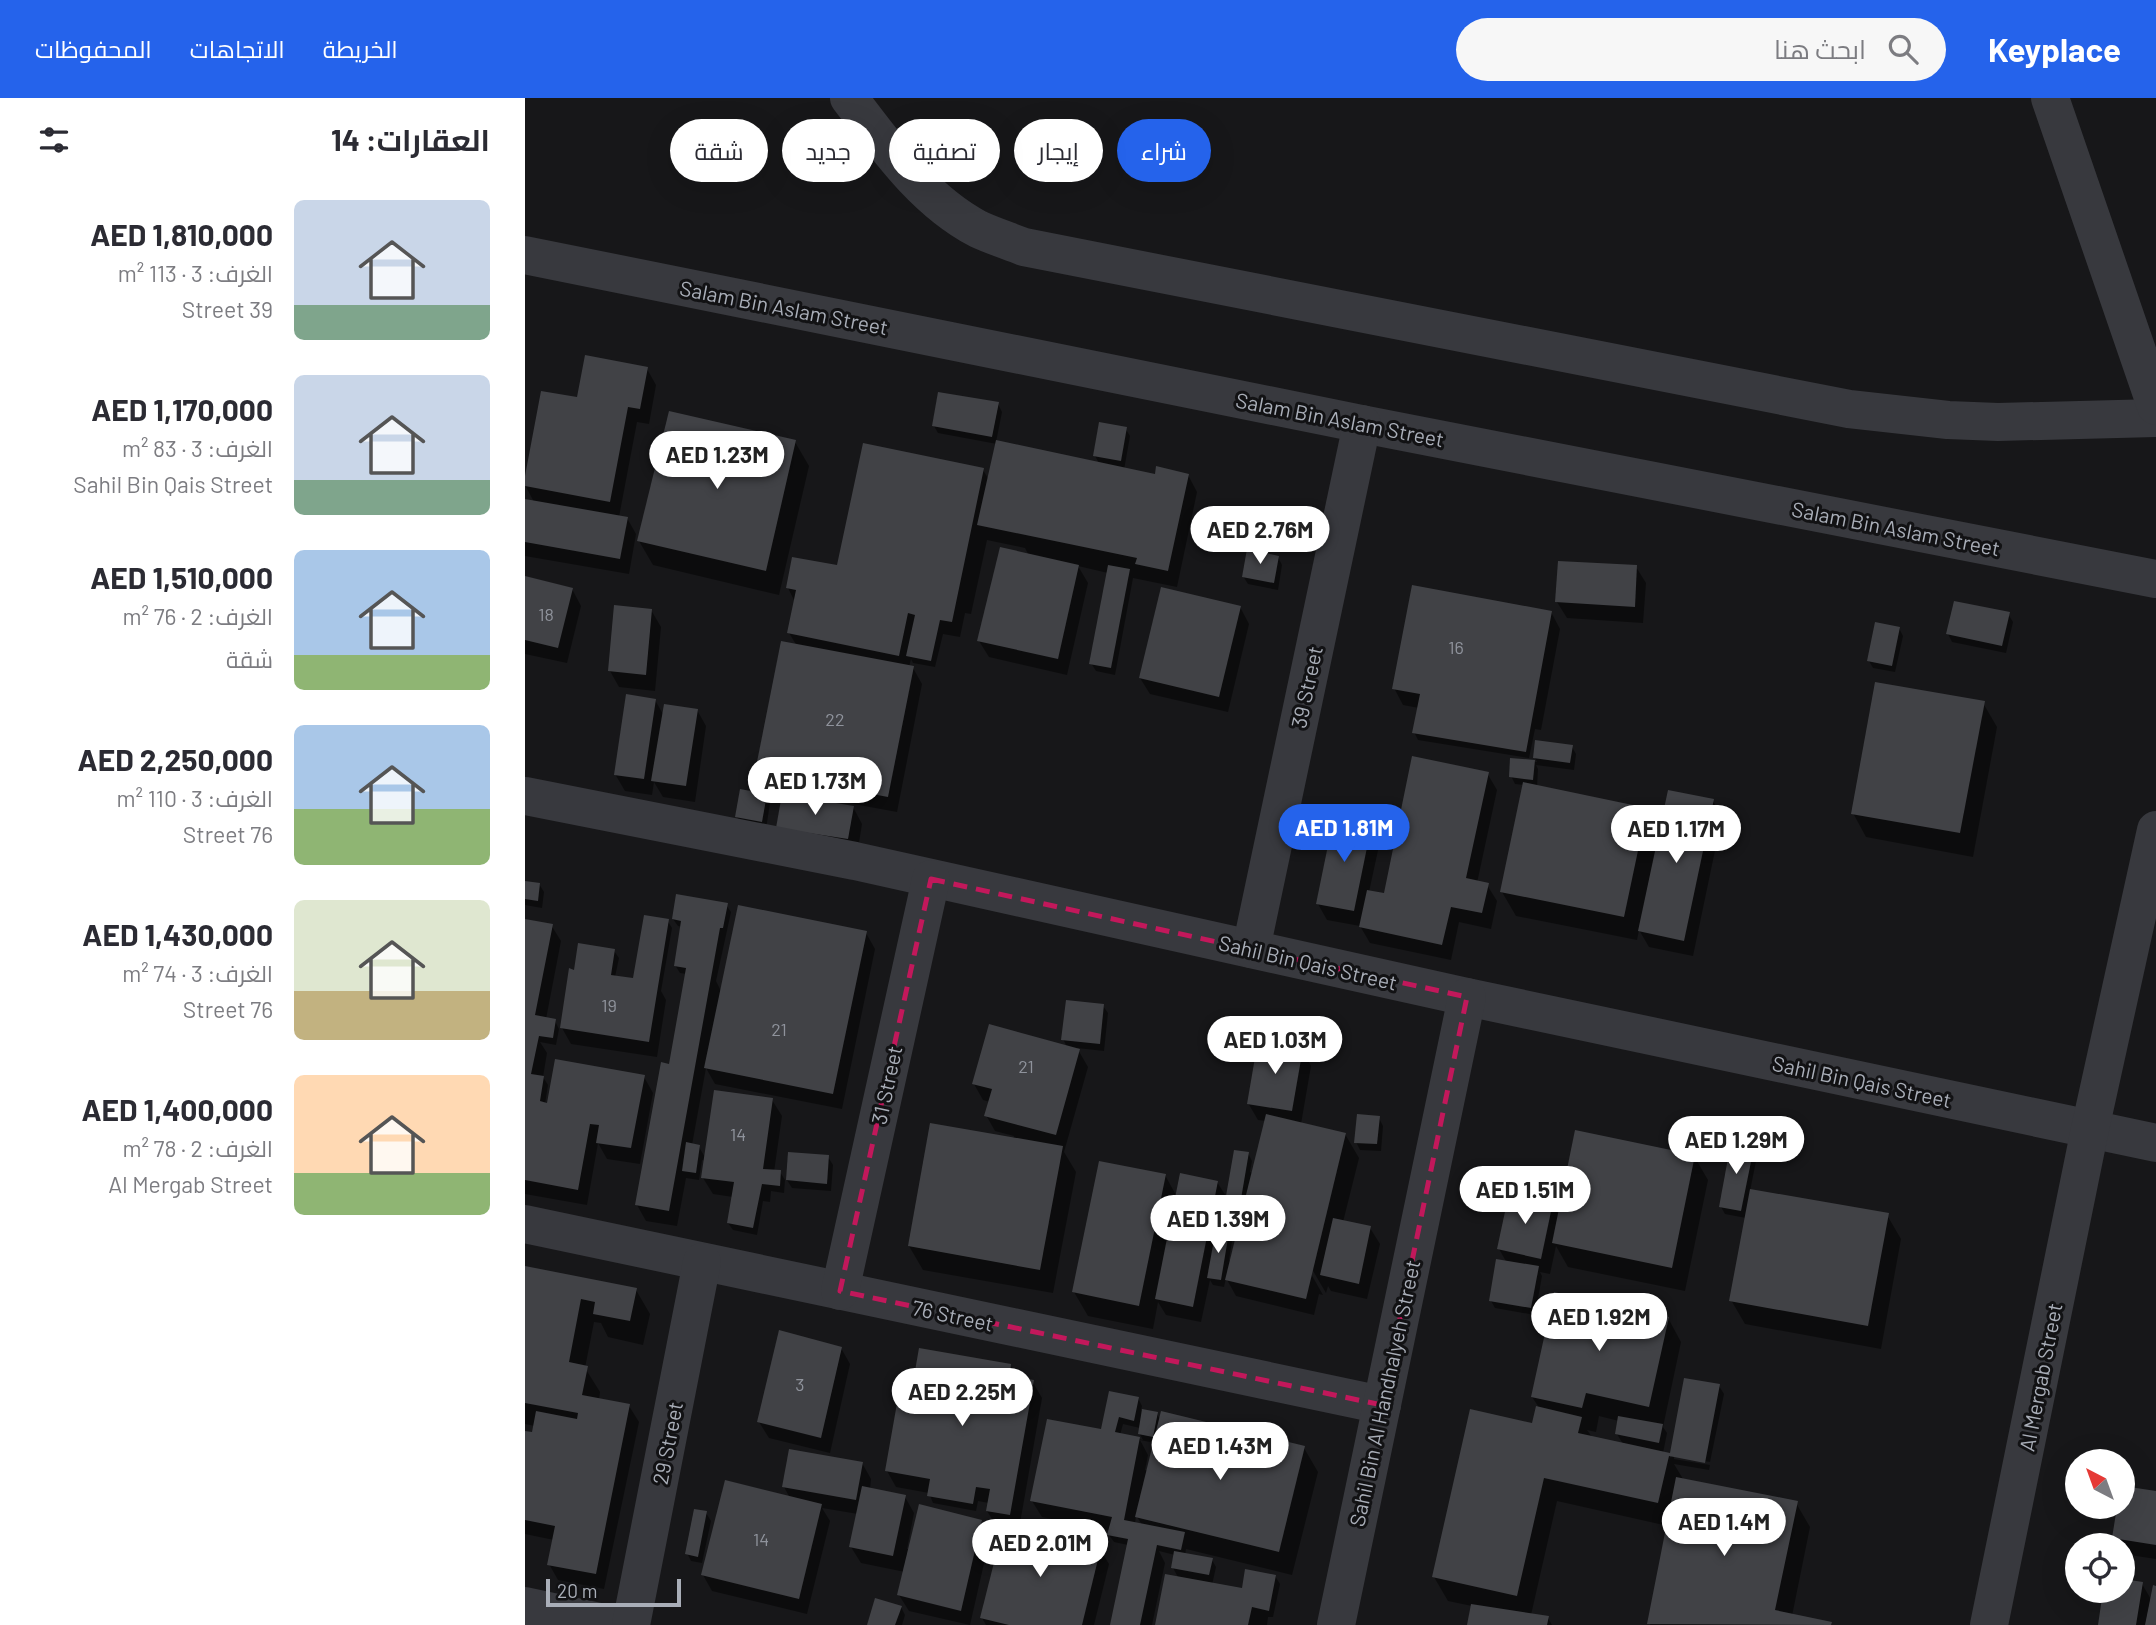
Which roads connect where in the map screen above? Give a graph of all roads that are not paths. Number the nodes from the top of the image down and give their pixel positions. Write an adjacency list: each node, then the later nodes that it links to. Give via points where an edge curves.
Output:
1 (849, 98): 5 (street, via 901,165 936,201 978,229 1024,247 1849,409 1998,422)
2 (2050, 98): 4 (street)
3 (525, 255): 6 (street, Salam Bin Aslam Street)
4 (2156, 406)
5 (2156, 418)
6 (1362, 424): 7 (street, Salam Bin Aslam Street); 11 (street, 39 Street)
7 (2156, 579)
8 (525, 796): 10 (street, Sahil Bin Qais Street)
9 (2156, 830): 13 (street, Al Mergab Street)
10 (931, 879): 11 (street, Sahil Bin Qais Street); 17 (street, 31 Street)
11 (1251, 949): 12 (street, Sahil Bin Qais Street)
12 (1467, 998): 13 (street, Sahil Bin Qais Street); 18 (street, Sahil Bin Al Handhalyeh Street)
13 (2090, 1129): 14 (street, Sahil Bin Qais Street); 23 (street, Al Mergab Street)
14 (2156, 1143)
15 (525, 1224): 16 (street, 76 Street)
16 (702, 1262): 17 (street, 76 Street); 21 (street, 29 Street)
17 (840, 1291): 18 (street, 76 Street)
18 (1382, 1405): 22 (street, Sahil Bin Al Handhalyeh Street)
19 (525, 1606): 20 (street)
20 (614, 1625)
21 (631, 1625)
22 (1336, 1625)
23 (1989, 1625)

